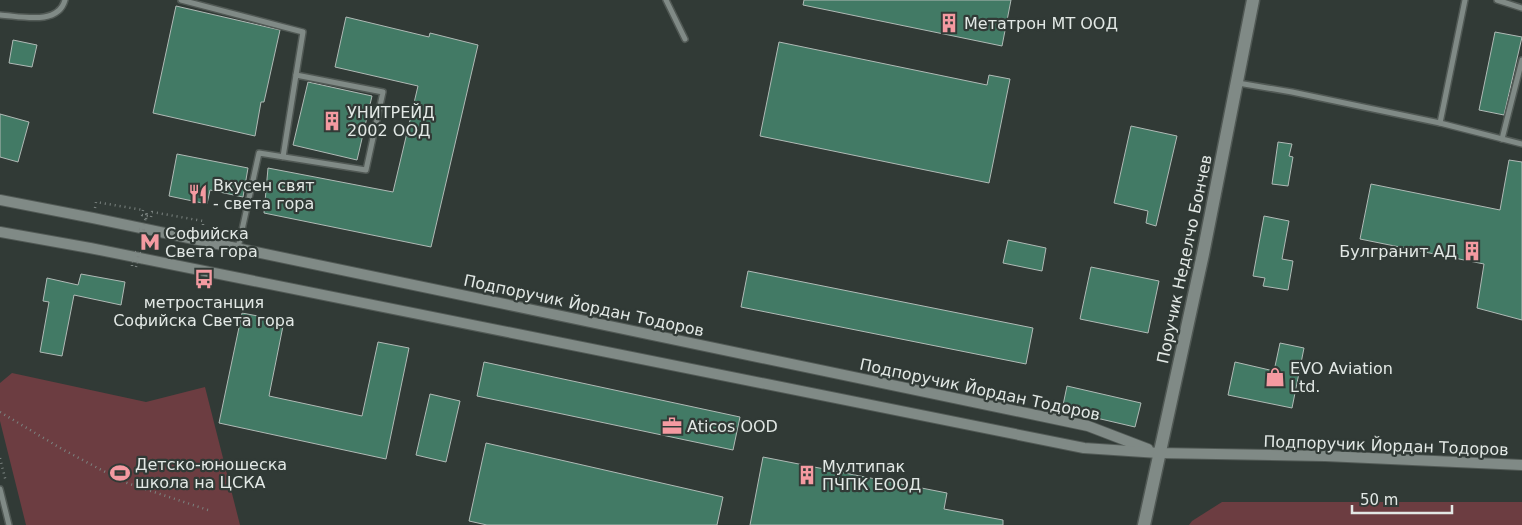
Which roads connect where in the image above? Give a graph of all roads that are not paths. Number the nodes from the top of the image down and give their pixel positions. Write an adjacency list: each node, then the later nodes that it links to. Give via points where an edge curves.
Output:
1 (65, 0): 8 (lane, via 55,14 43,18)
2 (181, 0): 11 (lane, via 303,32)
3 (666, 0): 9 (lane)
4 (1253, 0): 12 (street, Поручик Неделчо Бончев)
5 (1466, 0): 13 (lane)
6 (1497, 0): 7 (lane)
7 (1522, 8)
8 (0, 15)
9 (685, 39)
10 (1522, 60): 14 (lane)
11 (296, 76): 16 (lane); 16 (lane, via 383,92 366,170)
12 (1238, 83): 13 (lane); 20 (street, Поручик Неделчо Бончев)
13 (1440, 123): 14 (lane)
14 (1502, 139): 15 (lane)
15 (1522, 144)
16 (283, 157): 19 (lane, via 259,153)
17 (0, 200): 19 (street, Подпоручик Йордан Тодоров)
18 (0, 232): 20 (street, Подпоручик Йордан Тодоров, via 1084,448)
19 (238, 248): 20 (street, Подпоручик Йордан Тодоров, via 1088,426)
20 (1158, 453): 21 (street, Подпоручик Йордан Тодоров, via 1325,456); 24 (street, Поручик Неделчо Бончев)
21 (1522, 465)
22 (0, 489): 23 (lane)
23 (9, 525)
24 (1144, 525)

